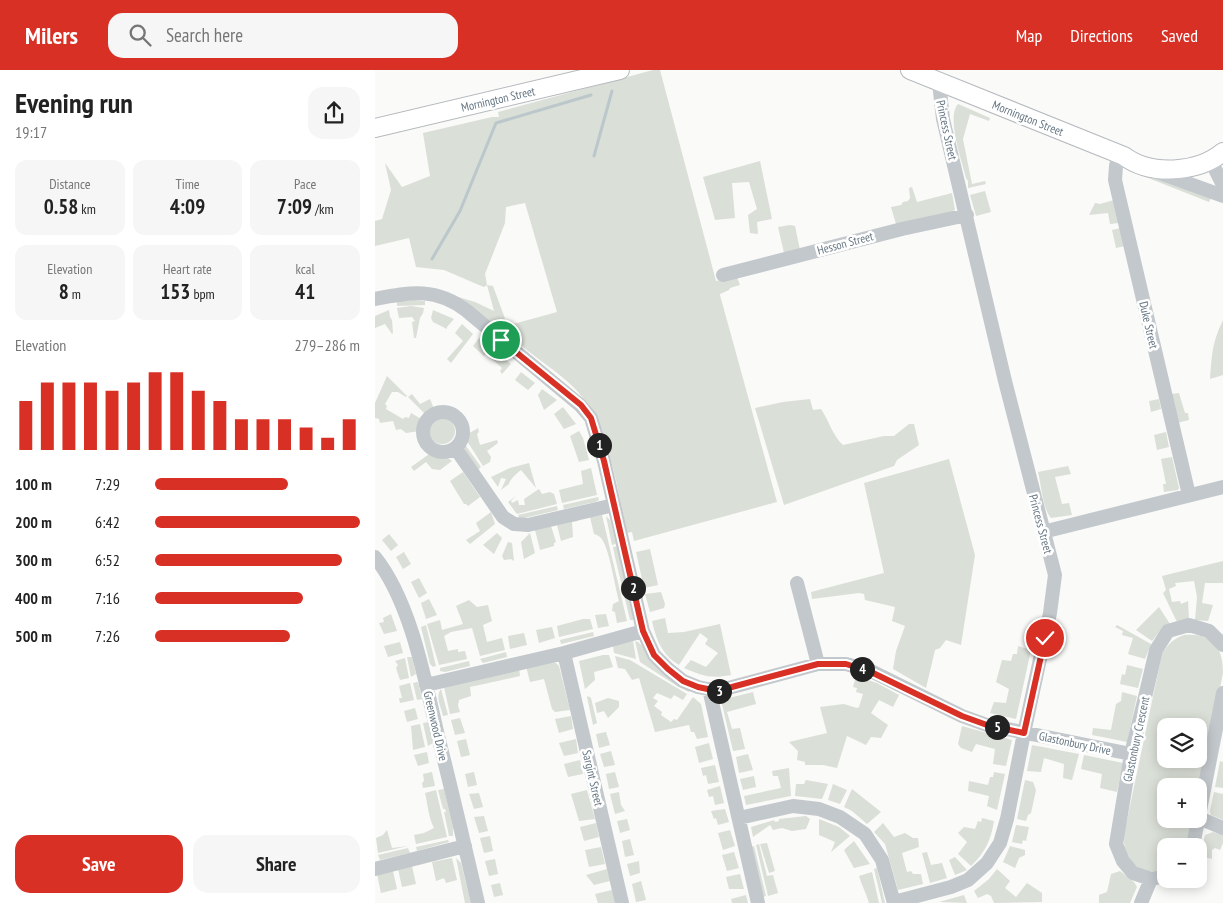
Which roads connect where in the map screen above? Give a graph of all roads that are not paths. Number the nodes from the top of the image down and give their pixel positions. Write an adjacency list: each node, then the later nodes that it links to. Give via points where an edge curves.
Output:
1 (620, 70): 4 (main road, Mornington Street)
2 (910, 70): 3 (main road, Mornington Street)
3 (939, 82): 5 (main road, Mornington Street); 10 (street, Princess Street, via 943,119)
4 (375, 128)
5 (1119, 154): 7 (main road, Mornington Street); 15 (street, Duke Street, via 1115,180)
6 (1217, 156): 7 (main road, Mornington Street, via 1181,169); 8 (street, Mornington Street)
7 (1145, 167): 9 (street, Mornington Street)
8 (1223, 185)
9 (1223, 196)
10 (967, 215): 11 (street, Hesson Street, via 895,230); 17 (street, Princess Street)
11 (723, 275)
12 (375, 299): 16 (street, Glastonbury Drive, via 404,293 432,294 447,300 467,312 581,405 595,430)
13 (456, 449): 16 (street, via 503,517 513,524 528,525)
14 (1223, 487): 15 (street)
15 (1189, 495): 17 (street)
16 (614, 505): 20 (street, Glastonbury Drive)
17 (1043, 532): 27 (street, Princess Street, via 1055,575)
18 (375, 557): 24 (street, Greenwood Drive, via 405,610)
19 (797, 583): 23 (street)
20 (643, 631): 22 (street); 25 (street, Glastonbury Drive, via 654,655 668,669 683,681)
21 (1223, 645): 28 (street, Glastonbury Crescent, via 1209,631 1189,625 1168,631 1156,650)
22 (564, 653): 24 (street); 39 (street, Sargint Street)
23 (818, 664): 25 (street, Glastonbury Drive, via 717,691); 27 (street, Glastonbury Drive, via 846,664 871,672 962,716)
24 (426, 684): 33 (street, Greenwood Drive)
25 (709, 689): 30 (street)
26 (1223, 693): 29 (street)
27 (1024, 733): 28 (street, Glastonbury Drive); 37 (street, Princess Street, via 1007,819 1000,843 987,863 968,880)
28 (1131, 754): 36 (street, Glastonbury Crescent, via 1116,844 1133,874)
29 (1207, 778)
30 (739, 818): 37 (street, via 793,806 819,808 840,817 865,834 882,860); 40 (street)
31 (1207, 821): 32 (street)
32 (1223, 828)
33 (465, 846): 34 (street); 38 (street, Greenwood Drive)
34 (375, 868)
35 (1157, 878): 36 (street)
36 (1151, 879): 41 (street)
37 (894, 902)
38 (478, 903)
39 (622, 903)
40 (758, 903)
41 (1141, 903)

